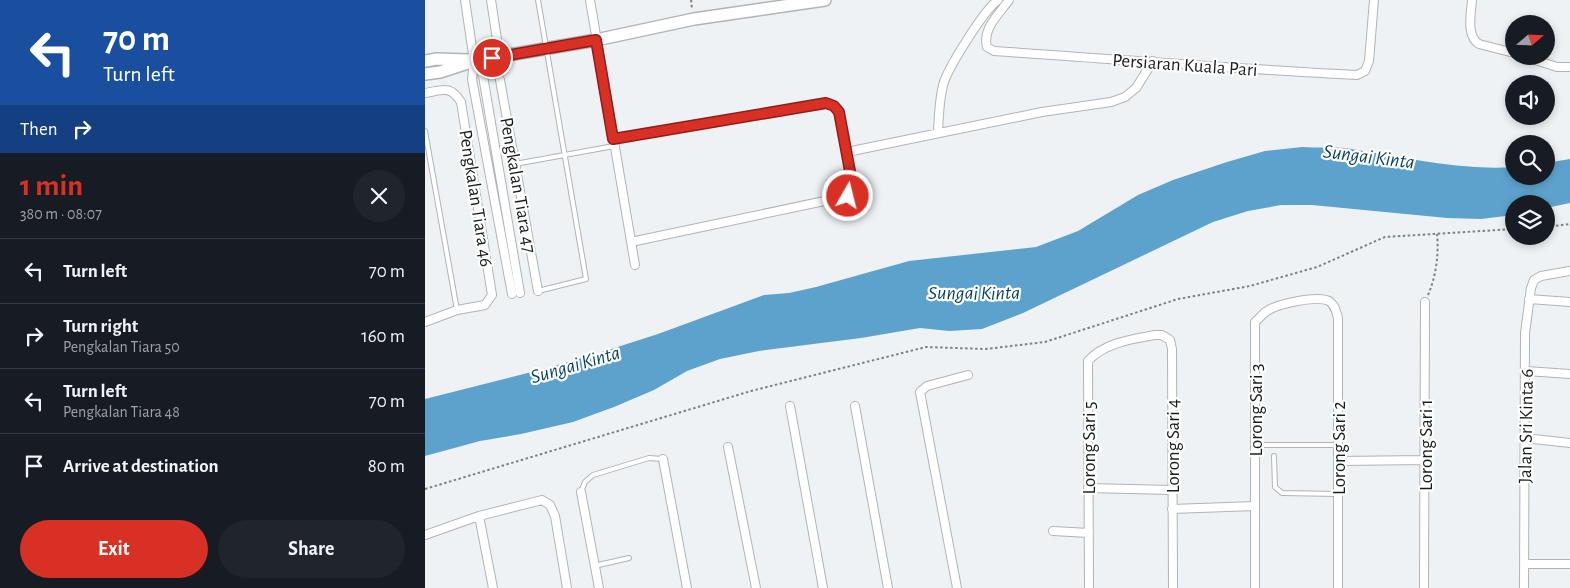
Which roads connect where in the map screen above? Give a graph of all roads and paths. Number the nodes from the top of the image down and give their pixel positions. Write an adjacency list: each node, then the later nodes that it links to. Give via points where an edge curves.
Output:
1 (465, 0): 15 (street)
2 (491, 0): 11 (street)
3 (539, 0): 12 (lane)
4 (590, 0): 10 (street)
5 (825, 0): 10 (street, via 694,19)
6 (998, 0): 23 (street, via 979,22 944,81)
7 (1009, 0): 16 (street, Persiaran Kuala Pari, via 988,29 985,40 987,47 994,51)
8 (1374, 0): 16 (street, Persiaran Kuala Pari, via 1369,61 1365,71 1357,75)
9 (1472, 0): 13 (street, via 1471,35 1474,41)
10 (596, 40): 12 (street); 24 (street)
11 (498, 46)
12 (546, 49): 15 (street); 26 (lane)
13 (1505, 51)
14 (425, 61): 15 (street)
15 (474, 61): 19 (street); 29 (street, via 483,76); 30 (street, via 472,78)
16 (1153, 61): 23 (street, via 1136,88 1125,97)
17 (1554, 65): 18 (street)
18 (1570, 67)
19 (425, 74)
20 (500, 80): 27 (street, Pengkalan Tiara 47)
21 (425, 93): 45 (street, Pengkalan Tiara 46, via 447,89 455,92 461,102 492,295 485,305)
22 (425, 130): 45 (lane)
23 (938, 132): 25 (street)
24 (613, 143): 25 (street, via 826,103 839,112); 26 (lane); 35 (street)
25 (847, 152): 35 (street, via 852,182 848,196)
26 (565, 154): 27 (lane); 38 (lane, via 586,279)
27 (515, 164): 28 (street, Pengkalan Tiara 47)
28 (520, 190): 29 (street); 38 (street, Pengkalan Tiara 47)
29 (503, 193): 30 (street); 39 (street)
30 (493, 195): 40 (street)
31 (1570, 224): 32 (path)
32 (1555, 226)
33 (1505, 230): 34 (path)
34 (1437, 234): 42 (path, via 1437,264); 63 (path, via 1385,237 1317,267 1250,286 1178,299 1045,342 986,349 926,347 751,391)
35 (631, 242): 36 (street)
36 (635, 265)
37 (1570, 271): 41 (street, Jalan Sri Kinta 6, via 1548,273 1534,280)
38 (538, 291)
39 (520, 293)
40 (511, 294)
41 (1529, 299): 43 (street); 48 (street, Jalan Sri Kinta 6, via 1525,333)
42 (1425, 302): 60 (street, Lorong Sari 1)
43 (1570, 302)
44 (1336, 308): 55 (street, Lorong Sari 3, via 1319,298 1278,306 1255,322); 56 (street, Lorong Sari 2)
45 (457, 310): 46 (street)
46 (425, 322)
47 (1135, 338): 62 (street, Lorong Sari 5, via 1095,353 1088,361); 64 (street, Lorong Sari 4, via 1162,335 1170,340)
48 (1526, 371): 49 (street); 53 (street, Jalan Sri Kinta 6)
49 (1570, 374)
50 (968, 376): 84 (street, via 927,386 920,392)
51 (790, 406): 82 (street)
52 (855, 406): 83 (street)
53 (1525, 438): 54 (street); 74 (street, Jalan Sri Kinta 6)
54 (1570, 443)
55 (1255, 445): 56 (lane); 67 (street, Lorong Sari 3)
56 (1338, 446): 61 (street, Lorong Sari 2)
57 (728, 447): 81 (street)
58 (1274, 456): 66 (lane, via 1277,491)
59 (663, 460): 65 (lane, via 649,458 593,476 585,482); 80 (street)
60 (1425, 460): 61 (street); 89 (street, Lorong Sari 1)
61 (1338, 461): 66 (street, Lorong Sari 2)
62 (1089, 488): 64 (street); 71 (street, Lorong Sari 5)
63 (425, 489)
64 (1172, 490): 68 (street, Lorong Sari 4)
65 (581, 492): 76 (street)
66 (1338, 494): 88 (street, Lorong Sari 2)
67 (1255, 506): 68 (street); 87 (street, Lorong Sari 3)
68 (1172, 509): 86 (street, Lorong Sari 4)
69 (479, 516): 72 (street); 77 (street); 78 (street, via 542,500 550,505 555,516)
70 (1053, 531): 71 (street)
71 (1089, 533): 85 (street, Lorong Sari 5)
72 (425, 535)
73 (629, 558): 76 (lane)
74 (1524, 564): 75 (street); 90 (street, Jalan Sri Kinta 6)
75 (1570, 564)
76 (594, 566): 79 (street)
77 (493, 588)
78 (567, 588)
79 (599, 588)
80 (687, 588)
81 (755, 588)
82 (823, 588)
83 (888, 588)
84 (957, 588)
85 (1089, 588)
86 (1173, 588)
87 (1255, 588)
88 (1338, 588)
89 (1424, 588)
90 (1524, 588)

